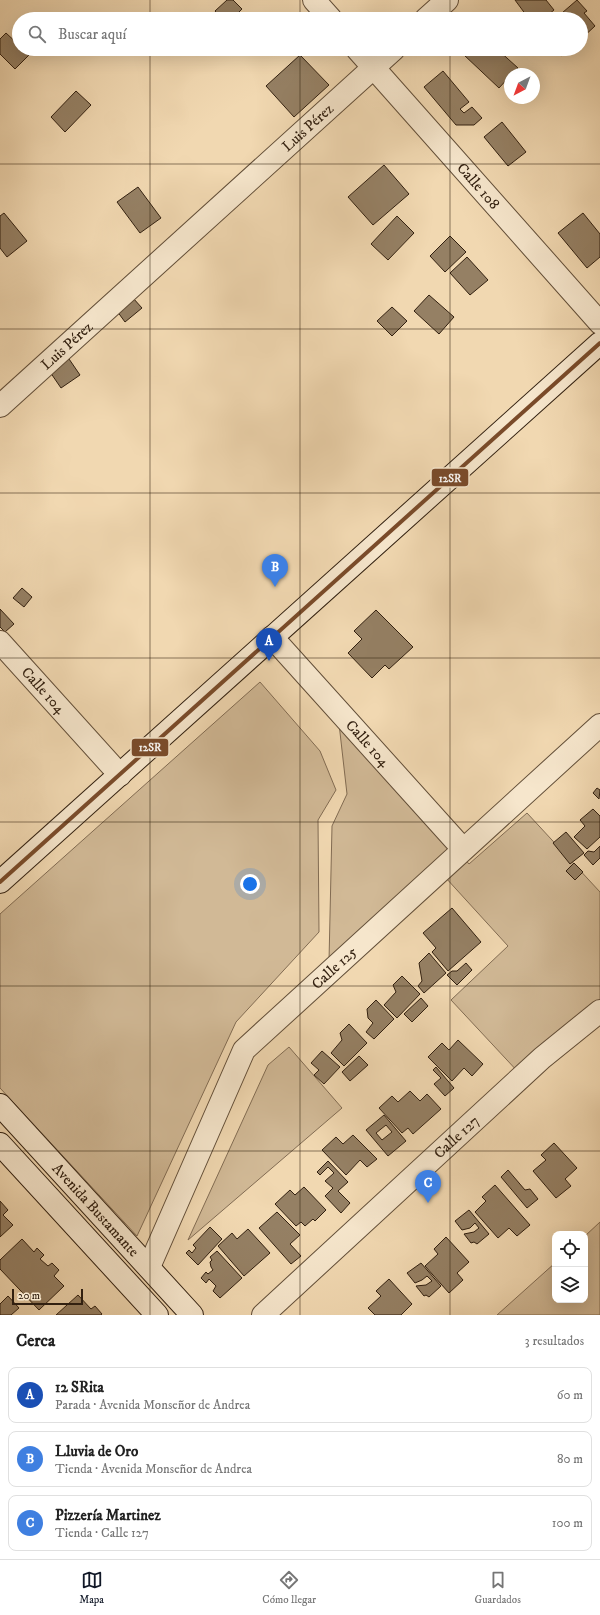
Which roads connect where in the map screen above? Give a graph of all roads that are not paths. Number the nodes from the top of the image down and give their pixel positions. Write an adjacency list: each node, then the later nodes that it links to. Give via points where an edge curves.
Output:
1 (314, 0): 3 (street)
2 (447, 0): 4 (street)
3 (325, 12)
4 (434, 12)
5 (363, 56): 7 (street, Calle 108)
6 (387, 56): 7 (street, Luis Pérez)
7 (374, 68): 8 (street, Calle 108); 10 (street, Luis Pérez)
8 (600, 323)
9 (600, 343): 11 (street)
10 (0, 406)
11 (272, 638): 14 (street); 15 (street, Calle 104)
12 (0, 642): 14 (street, Calle 104)
13 (600, 725): 15 (street, Calle 125)
14 (120, 775): 16 (street)
15 (463, 849): 20 (street, Calle 125, via 244,1050)
16 (0, 882)
17 (600, 1011): 23 (street, Calle 127, via 542,1058)
18 (0, 1105): 20 (street, Avenida Bustamante)
19 (0, 1144): 21 (street, Avenida Bustamante)
20 (149, 1267): 22 (street, Avenida Bustamante)
21 (157, 1315)
22 (192, 1315)
23 (263, 1315)

